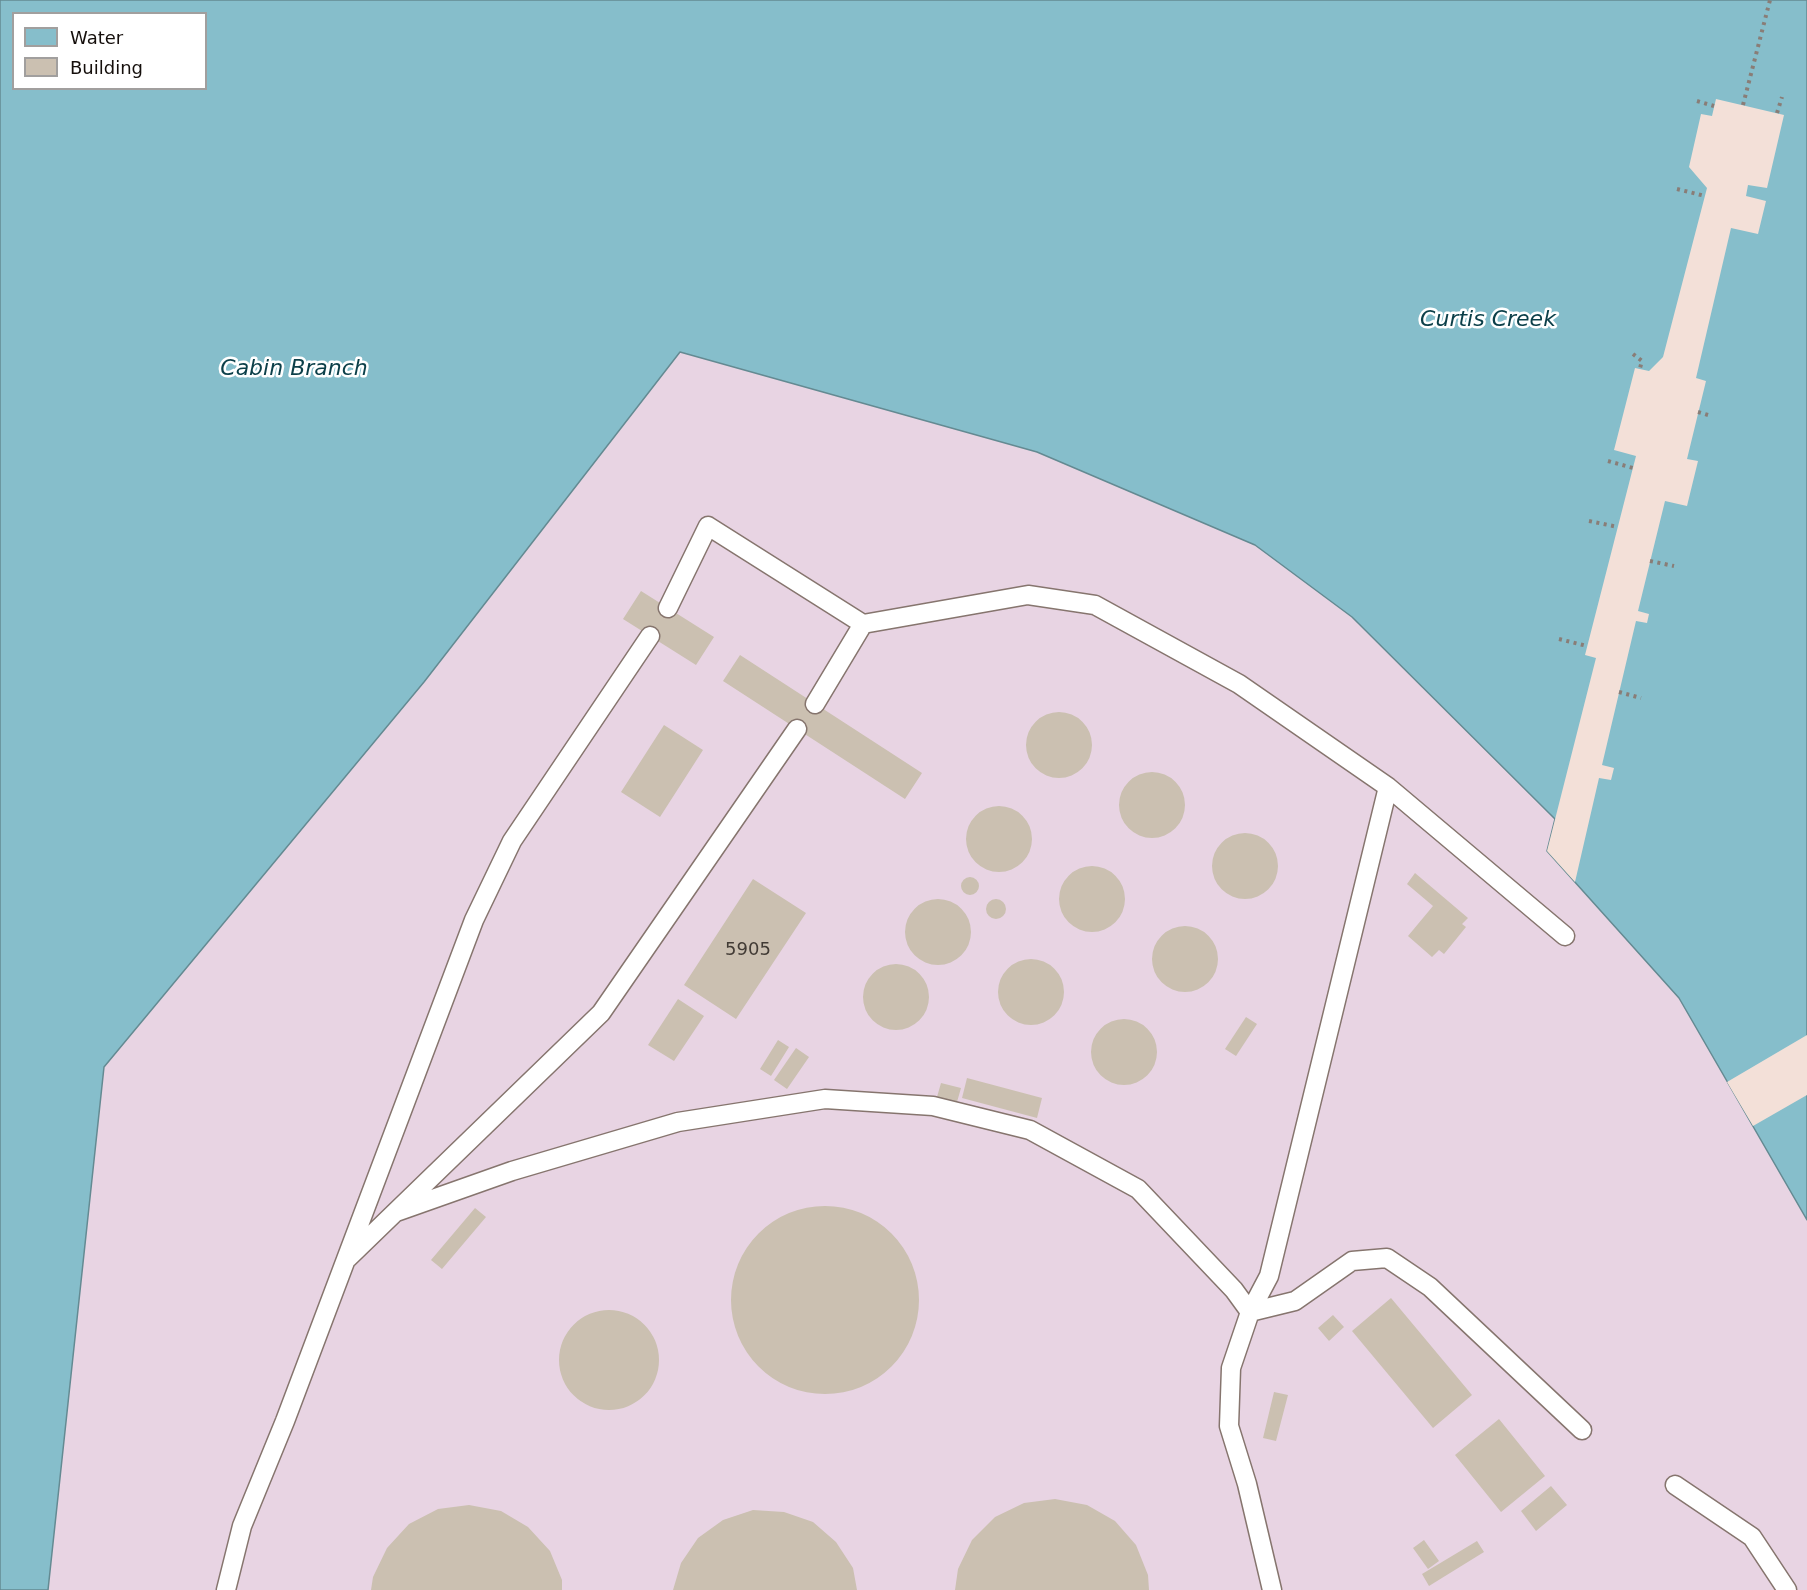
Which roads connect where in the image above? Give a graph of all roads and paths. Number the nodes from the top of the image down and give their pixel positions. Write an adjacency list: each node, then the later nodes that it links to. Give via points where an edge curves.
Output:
1 (1770, 0): 5 (path)
2 (1782, 97): 6 (path)
3 (1697, 101): 4 (path)
4 (1714, 105)
5 (1743, 105)
6 (1777, 113)
7 (1677, 189): 8 (path)
8 (1705, 195)
9 (1633, 354): 10 (path, via 1642,362)
10 (1640, 368)
11 (1698, 412): 12 (path)
12 (1708, 415)
13 (1608, 461): 14 (path)
14 (1633, 468)
15 (1589, 521): 16 (path)
16 (1618, 527)
17 (1650, 561): 18 (path)
18 (1674, 566)
19 (668, 608): 20 (lane, via 708,526)
20 (863, 624): 26 (lane); 28 (lane, via 1028,595 1095,605 1239,684)
21 (650, 636): 31 (lane, via 512,841 474,920)
22 (1559, 639): 23 (path)
23 (1587, 646)
24 (1619, 693): 25 (path)
25 (1641, 698)
26 (815, 704)
27 (797, 729): 30 (lane, via 601,1013)
28 (1388, 787): 29 (lane); 32 (lane, via 1269,1276)
29 (1565, 936)
30 (396, 1212): 31 (lane); 32 (lane, via 512,1170 678,1122 825,1099 933,1106 1030,1130 1138,1190 1234,1290)
31 (345, 1262): 35 (lane, via 242,1526)
32 (1250, 1312): 33 (lane, via 1295,1301 1352,1261 1387,1258 1430,1287); 36 (lane, via 1231,1368 1229,1426)
33 (1582, 1430)
34 (1675, 1485): 37 (lane, via 1752,1537)
35 (226, 1590)
36 (1272, 1590)
37 (1787, 1590)

